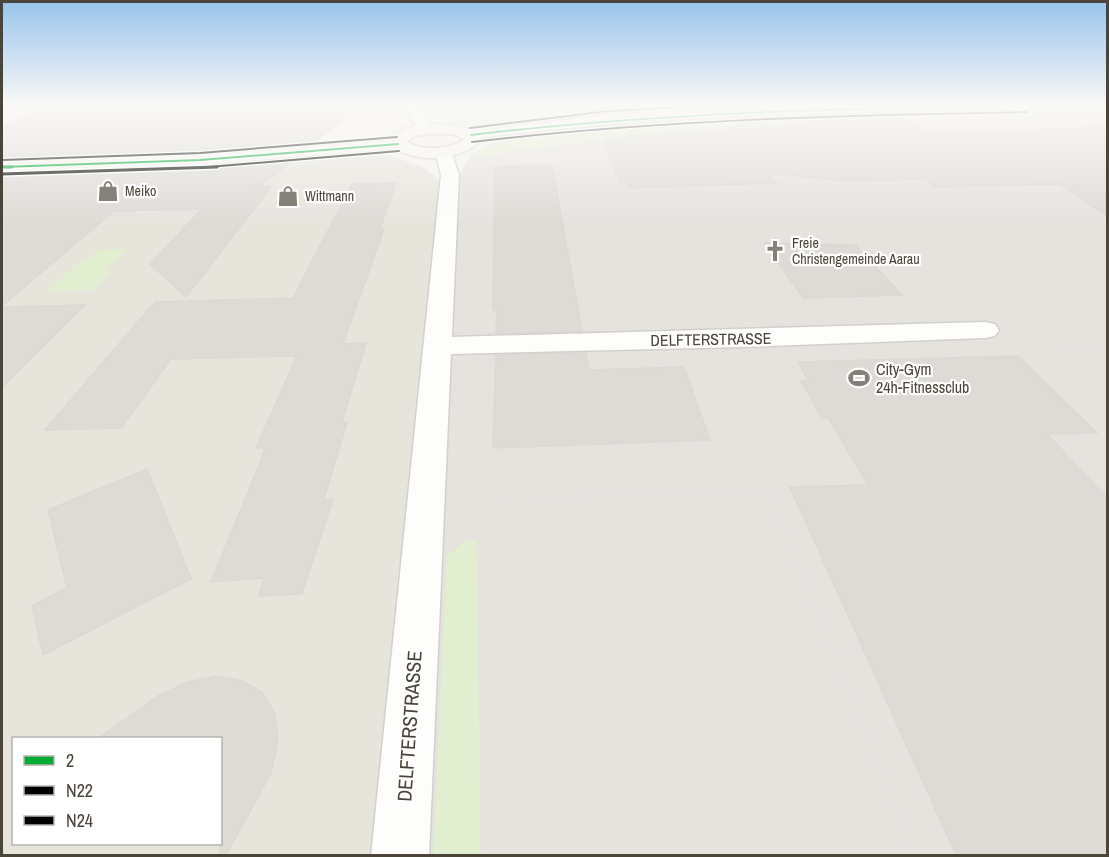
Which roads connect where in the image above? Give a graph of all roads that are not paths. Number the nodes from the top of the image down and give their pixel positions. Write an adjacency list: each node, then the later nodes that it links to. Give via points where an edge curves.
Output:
1 (387, 145): 5 (main road, via 216,161)
2 (401, 145): 3 (main road, via 418,151)
3 (431, 145)
4 (448, 145): 7 (street, DELFTERSTRASSE, via 450,175)
5 (2, 167)
6 (985, 330): 7 (street, DELFTERSTRASSE)
7 (438, 346): 8 (street, DELFTERSTRASSE)
8 (400, 855)

